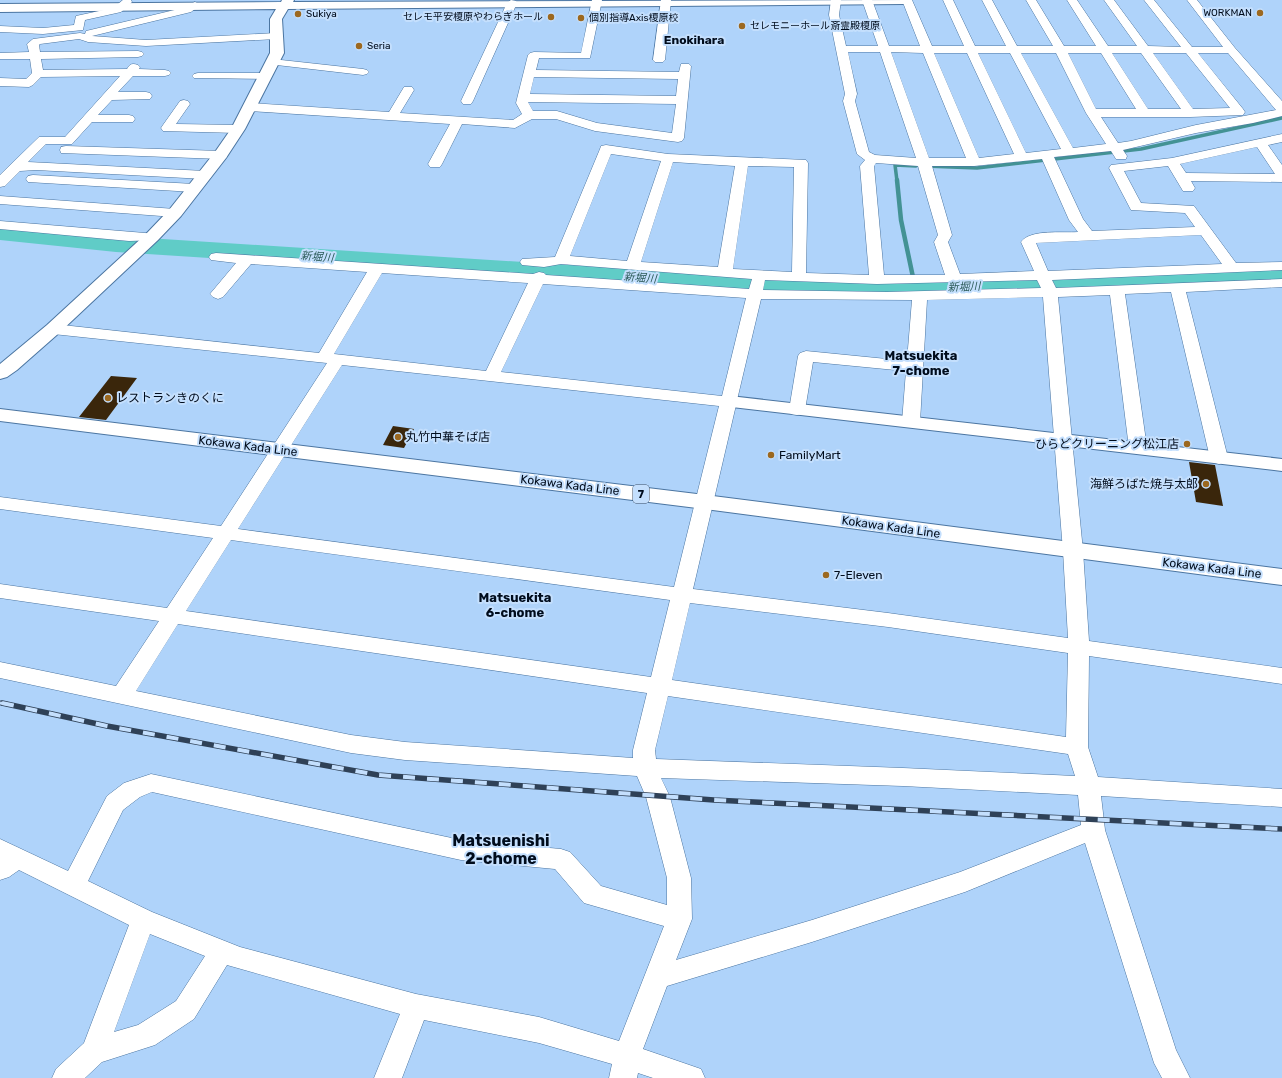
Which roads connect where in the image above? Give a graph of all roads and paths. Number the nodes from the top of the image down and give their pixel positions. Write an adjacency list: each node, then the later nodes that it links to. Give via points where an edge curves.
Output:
1 (248, 0): 14 (street)
2 (836, 0): 3 (street); 13 (street); 24 (street, via 834,15)
3 (867, 0): 4 (street); 25 (street)
4 (906, 0): 26 (street)
5 (948, 0): 27 (street)
6 (987, 0): 28 (street)
7 (1031, 0): 29 (street)
8 (1072, 0): 30 (street)
9 (1109, 0): 31 (street)
10 (1149, 0): 32 (street)
11 (1192, 0): 33 (street)
12 (597, 1): 13 (street); 17 (street); 41 (street, via 586,56 534,55)
13 (666, 1): 36 (street)
14 (201, 2): 15 (street); 18 (street); 21 (street, via 187,10)
15 (286, 2): 17 (street); 22 (street, via 276,19)
16 (0, 3): 18 (street)
17 (512, 3): 51 (street)
18 (125, 4): 19 (street); 21 (street, via 118,10 80,18)
19 (0, 8)
20 (0, 29): 21 (street)
21 (79, 32): 23 (street, via 88,39); 35 (street, via 33,44)
22 (277, 41): 23 (street); 37 (street, via 277,53)
23 (145, 49): 35 (street); 38 (street)
24 (841, 49): 25 (street); 75 (street, via 851,94 849,101 863,154)
25 (884, 49): 26 (street); 77 (street)
26 (927, 49): 27 (street); 78 (street)
27 (971, 49): 28 (street); 73 (street)
28 (1014, 49): 29 (street); 70 (street)
29 (1060, 49): 30 (street); 56 (street)
30 (1104, 50): 31 (street); 57 (street)
31 (1145, 50): 32 (street); 58 (street)
32 (1189, 50): 33 (street); 55 (street)
33 (1231, 50): 54 (street)
34 (0, 56): 35 (street)
35 (35, 56): 42 (street)
36 (659, 60)
37 (272, 62): 39 (street); 44 (street)
38 (130, 72): 40 (street); 42 (street); 47 (street)
39 (363, 72)
40 (166, 73)
41 (530, 73): 49 (street); 50 (street, via 685,71)
42 (38, 74): 45 (street, via 29,83)
43 (198, 76): 44 (street)
44 (265, 76): 53 (street)
45 (0, 82)
46 (408, 90): 61 (street)
47 (109, 96): 48 (street); 62 (street)
48 (146, 96)
49 (523, 98): 50 (street); 59 (street, via 522,103)
50 (682, 100): 59 (street, via 678,138 595,127 557,115)
51 (467, 102)
52 (184, 104): 65 (street, via 167,128)
53 (249, 107): 61 (street); 65 (street)
54 (1282, 111): 60 (street)
55 (1239, 112): 58 (street); 60 (street)
56 (1092, 113): 57 (street); 68 (street)
57 (1145, 113): 58 (street)
58 (1190, 113)
59 (528, 115): 64 (street, via 515,124)
60 (1269, 115): 68 (street)
61 (392, 117): 64 (street)
62 (88, 118): 63 (street); 82 (street, via 68,141 43,140)
63 (129, 119)
64 (458, 121): 80 (street)
65 (238, 129): 72 (street)
66 (1282, 138): 67 (street)
67 (1260, 143): 79 (street); 84 (street)
68 (1116, 146): 70 (street); 81 (street)
69 (66, 150): 72 (street)
70 (1069, 152): 71 (street)
71 (1045, 154): 73 (street); 92 (street, via 1076,220)
72 (221, 155): 83 (street)
73 (1022, 157): 78 (street)
74 (668, 158): 76 (street); 96 (street, via 606,149); 98 (street)
75 (872, 159): 77 (street); 106 (street, via 867,166)
76 (742, 162): 103 (street); 104 (street, via 801,163)
77 (924, 162): 78 (street); 105 (street, via 945,235 941,242)
78 (974, 162)
79 (1172, 162): 81 (street); 84 (street, via 1185,183)
80 (435, 164)
81 (1127, 166): 91 (street, via 1116,168 1136,207 1189,208)
82 (16, 167): 83 (street); 86 (street)
83 (205, 175): 87 (street)
84 (1282, 176)
85 (33, 180): 87 (street)
86 (0, 183)
87 (194, 188): 89 (street)
88 (0, 200): 89 (street)
89 (175, 213): 93 (street)
90 (0, 225): 93 (street, via 129,237)
91 (1206, 232): 92 (street); 101 (street)
92 (1088, 236): 107 (street, via 1034,238 1028,242)
93 (147, 242): 114 (street)
94 (216, 257): 95 (street)
95 (247, 259): 100 (street); 112 (street)
96 (561, 260): 98 (street); 102 (street)
97 (527, 262): 102 (street)
98 (633, 265): 103 (street)
99 (1282, 266): 101 (street)
100 (377, 268): 102 (street); 115 (street)
101 (1232, 268): 107 (street)
102 (541, 271): 109 (street); 118 (street)
103 (725, 272): 109 (street)
104 (799, 277): 106 (street); 109 (street)
105 (954, 279): 106 (street); 107 (street)
106 (877, 280)
107 (1046, 282): 111 (street); 113 (street); 123 (street)
108 (1282, 283): 110 (street)
109 (758, 284): 113 (street, via 830,297); 119 (street)
110 (1178, 288): 111 (street); 126 (street)
111 (1117, 290): 124 (street)
112 (218, 294)
113 (920, 297): 116 (street)
114 (53, 329): 115 (street); 117 (street)
115 (330, 360): 118 (street); 125 (street)
116 (914, 368): 120 (street, via 806,356); 122 (street)
117 (0, 373)
118 (491, 377): 119 (street)
119 (730, 402): 120 (street); 128 (street)
120 (797, 410): 122 (street)
121 (0, 414): 125 (street, Kokawa Kada Line / 7)
122 (911, 422): 123 (street)
123 (1063, 439): 124 (street); 131 (street)
124 (1138, 448): 126 (street)
125 (280, 450): 128 (street, Kokawa Kada Line / 7); 130 (street)
126 (1219, 458): 127 (street)
127 (1282, 465)
128 (705, 502): 131 (street, Kokawa Kada Line / 7); 134 (street)
129 (0, 503): 130 (street)
130 (226, 534): 134 (street); 135 (street)
131 (1073, 551): 132 (street, Kokawa Kada Line / 7); 136 (street)
132 (1282, 577)
133 (0, 591): 135 (street)
134 (683, 595): 136 (street, via 888,620); 139 (street)
135 (172, 616): 139 (street); 140 (street)
136 (1079, 648): 138 (street); 141 (street)
137 (0, 670): 140 (street)
138 (1282, 676)
139 (659, 687): 141 (street); 142 (street, via 644,750)
140 (122, 695): 142 (street, via 351,744 405,751)
141 (1077, 747): 143 (street)
142 (645, 768): 143 (street); 148 (street, via 658,797 679,878)
143 (1089, 786): 144 (street); 145 (street)
144 (1282, 798)
145 (1093, 830): 151 (street, via 965,881 812,931); 157 (street, via 1164,1054)
146 (5, 859): 147 (street)
147 (73, 885): 148 (street, via 115,803 132,790 151,783 461,850 561,859 593,895); 149 (street)
148 (679, 919): 151 (street)
149 (142, 920): 150 (street); 153 (street)
150 (222, 951): 152 (street, via 239,958); 153 (street, via 185,1010 145,1036)
151 (658, 977): 154 (street)
152 (416, 1006): 154 (street, via 539,1030); 155 (street)
153 (82, 1067)
154 (625, 1067): 156 (street)
155 (388, 1078)
156 (691, 1078)
157 (1176, 1078)

